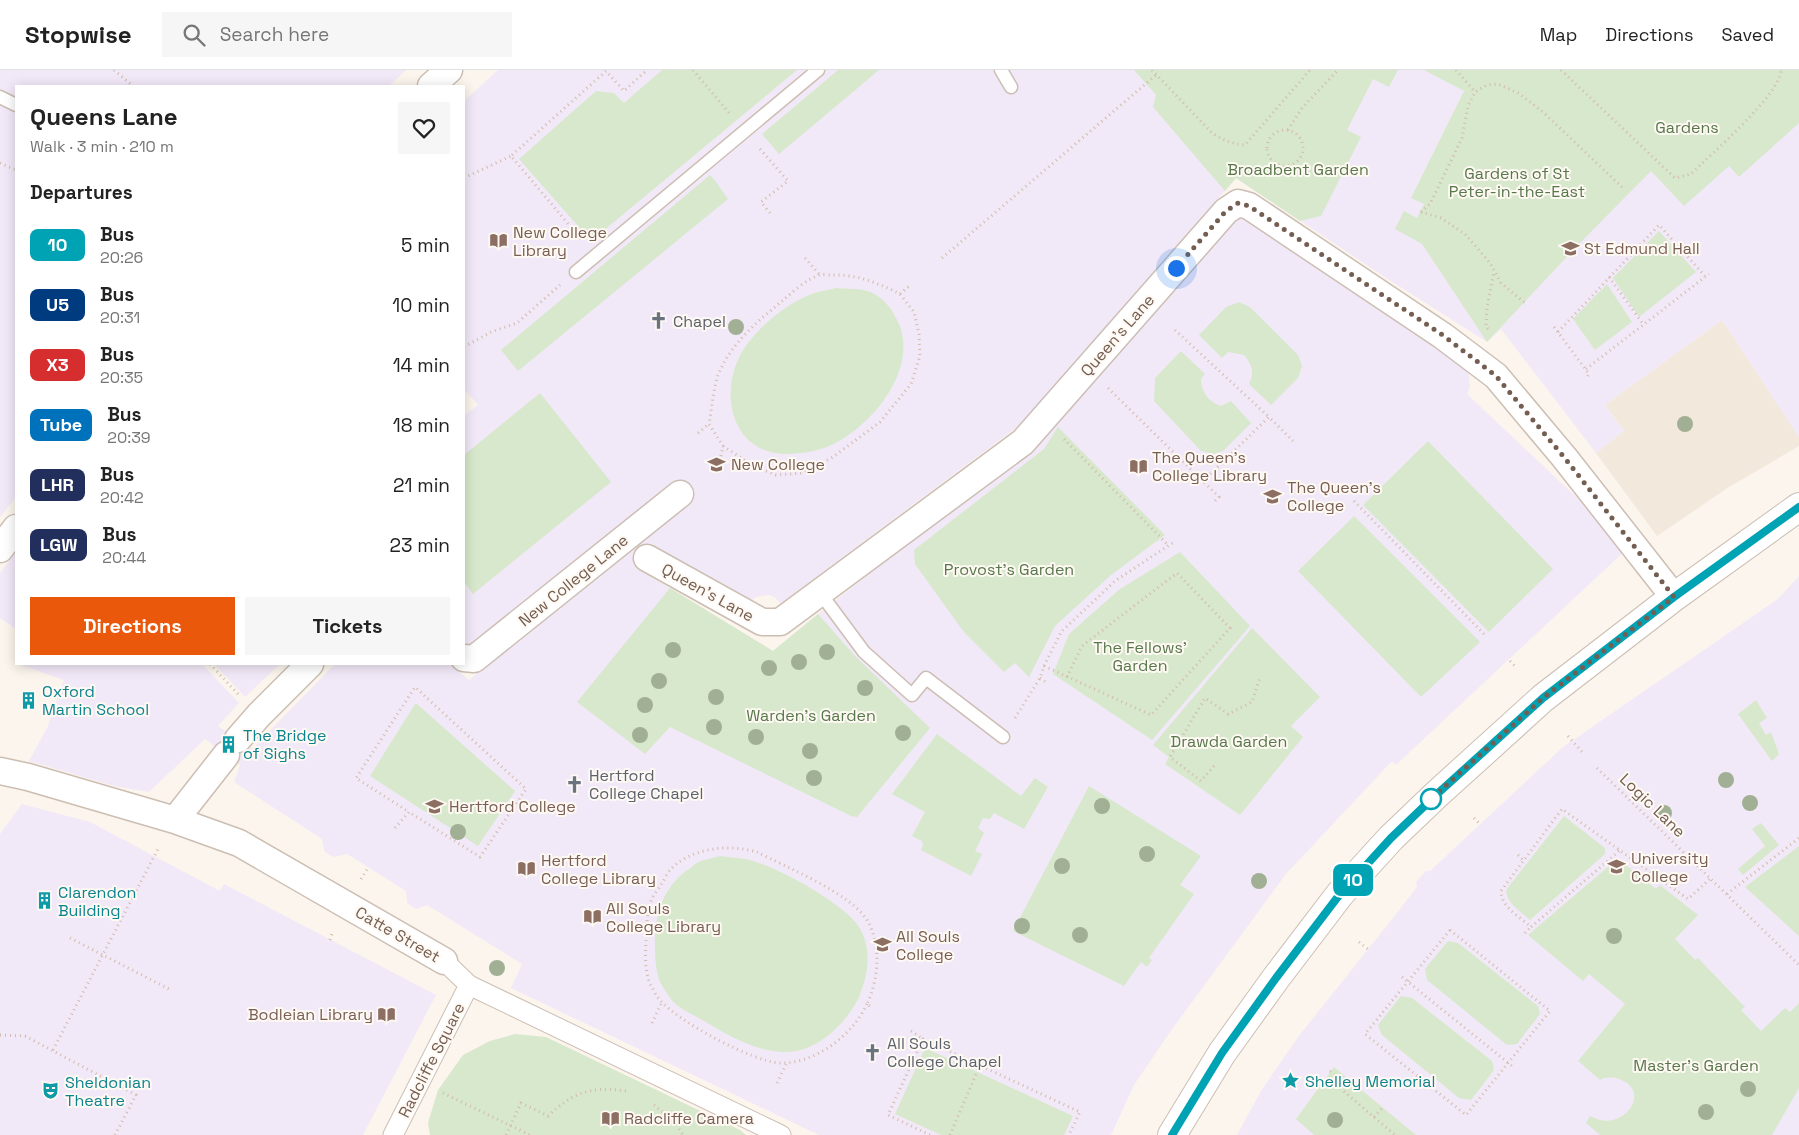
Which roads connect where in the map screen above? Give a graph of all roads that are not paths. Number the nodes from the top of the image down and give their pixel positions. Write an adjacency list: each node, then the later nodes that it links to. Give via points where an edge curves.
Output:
1 (449, 70): 4 (street)
2 (818, 70): 8 (lane)
3 (1001, 70): 5 (lane)
4 (432, 85)
5 (1012, 87)
6 (0, 98): 7 (lane)
7 (15, 104)
8 (576, 272)
9 (680, 494): 13 (street, New College Lane)
10 (1799, 507): 15 (street)
11 (15, 529): 12 (street)
12 (0, 549)
13 (632, 549): 14 (street, Queen's Lane, via 762,622 780,622); 16 (street, New College Lane, via 474,659)
14 (821, 594): 15 (street, Queen's Lane, via 1023,442 1226,211 1238,203 1249,206 1444,336 1496,376); 18 (lane, via 864,652 912,694 926,678)
15 (1674, 597): 25 (street, via 1543,698 1391,838 1340,894 1276,978 1222,1053)
16 (465, 658)
17 (309, 665): 20 (street, via 259,715)
18 (1003, 737)
19 (0, 771): 20 (street, Catte Street)
20 (175, 820): 21 (street, Catte Street, via 239,843)
21 (444, 960): 22 (street, Catte Street)
22 (470, 985): 23 (street, Radcliffe Square); 24 (street, Catte Street)
23 (393, 1135)
24 (781, 1135)
25 (1172, 1135)

